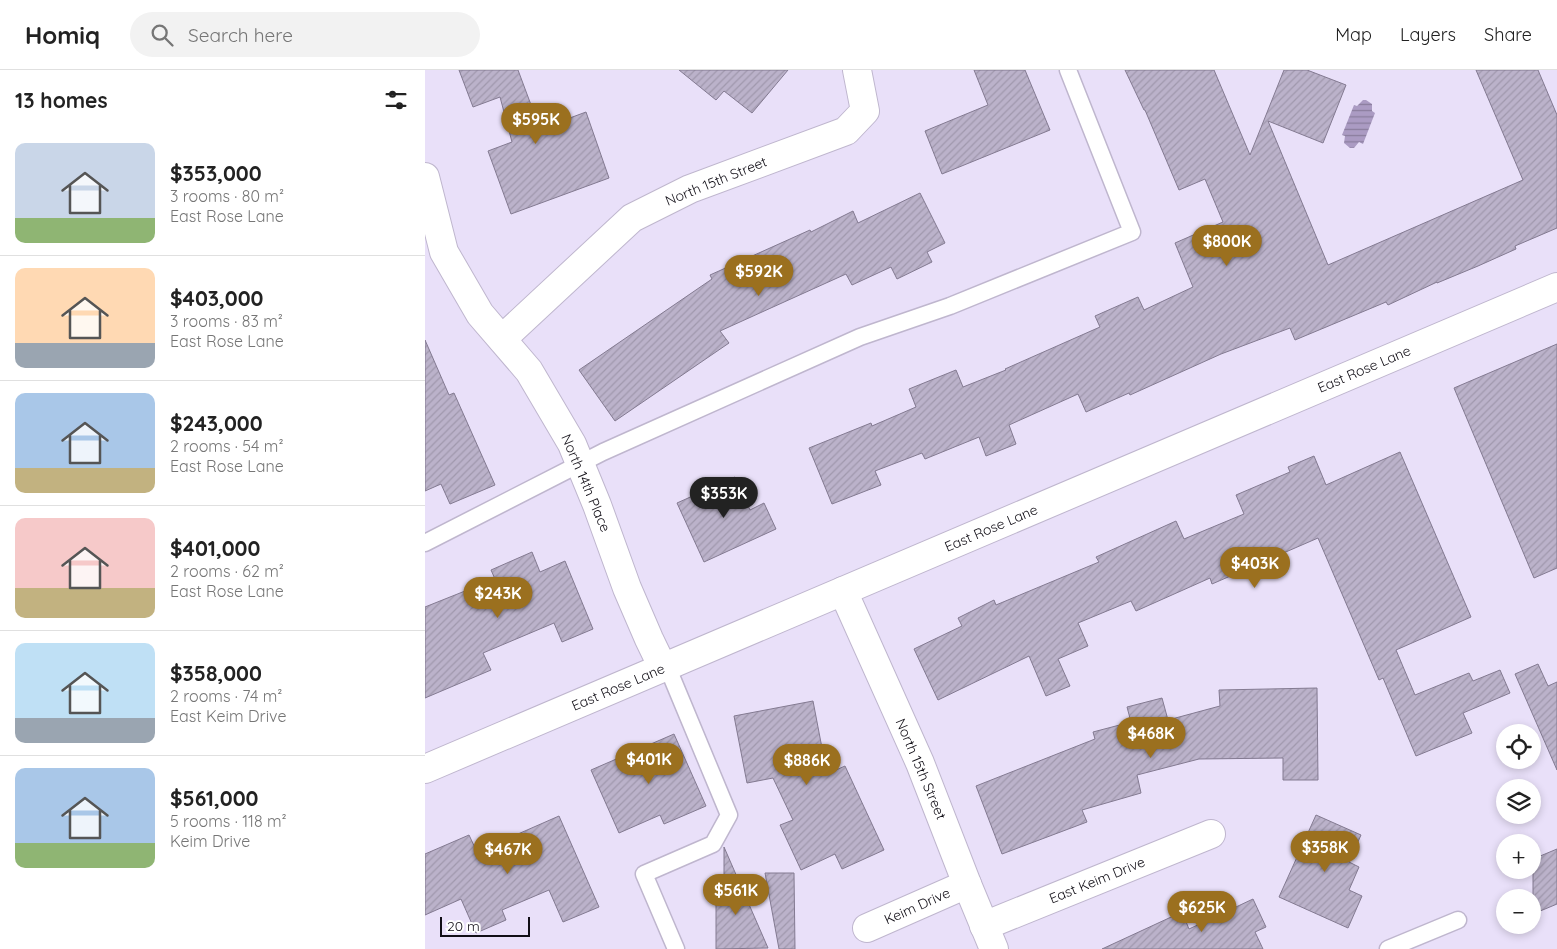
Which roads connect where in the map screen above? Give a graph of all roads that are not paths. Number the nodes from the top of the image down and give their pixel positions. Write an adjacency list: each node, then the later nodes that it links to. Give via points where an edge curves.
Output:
1 (857, 70): 5 (street, North 15th Street, via 865,111 846,131 690,189 632,218)
2 (1068, 70): 6 (lane, via 1132,232 950,306 860,337)
3 (425, 177): 5 (street, North 14th Place, via 444,252 480,314)
4 (1557, 287): 8 (street, East Rose Lane)
5 (502, 339): 6 (street, North 14th Place, via 529,372)
6 (581, 464): 7 (lane); 9 (street, North 14th Place, via 627,588 649,640)
7 (425, 543)
8 (843, 591): 9 (street, East Rose Lane); 12 (street, North 15th Street, via 920,763)
9 (665, 667): 10 (street, East Rose Lane); 16 (lane, via 729,815 713,844 644,874)
10 (425, 769)
11 (1211, 834): 15 (street, East Keim Drive)
12 (967, 884): 14 (street, Keim Drive); 15 (street, North 15th Street)
13 (1458, 920): 17 (lane)
14 (867, 928)
15 (989, 938)
16 (676, 949)
17 (1388, 949)

